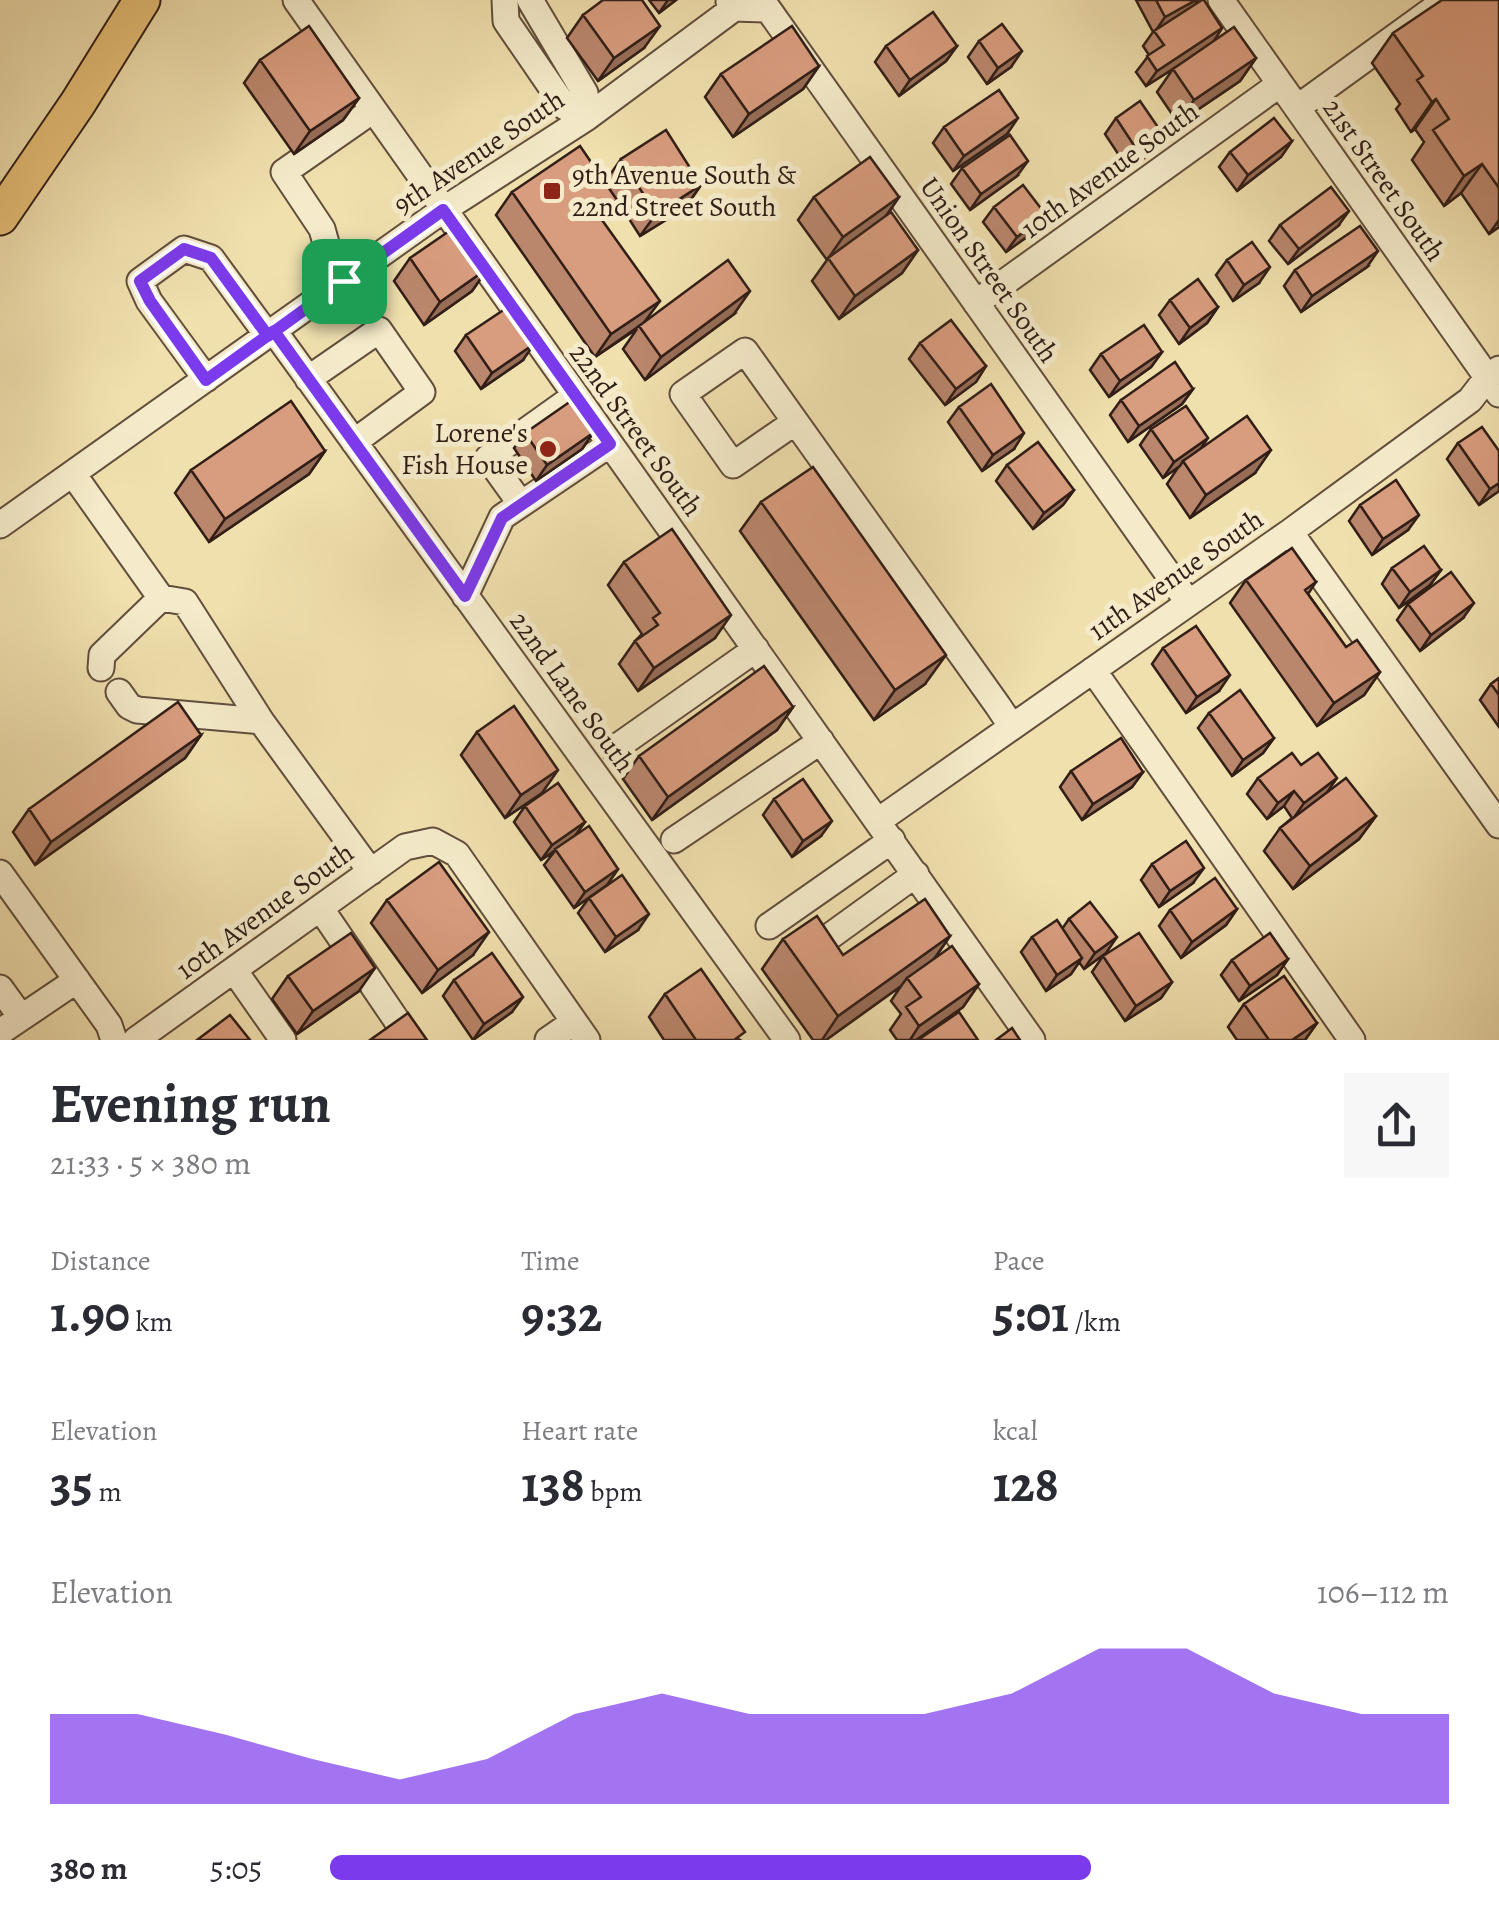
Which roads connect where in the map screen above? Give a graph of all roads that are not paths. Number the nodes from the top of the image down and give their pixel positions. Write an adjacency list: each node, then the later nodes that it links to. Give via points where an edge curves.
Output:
1 (141, 0): 13 (highway)
2 (296, 0): 10 (street, 22nd Street South)
3 (505, 0): 11 (street, via 506,21 565,108)
4 (530, 0): 11 (street, via 585,93)
5 (1220, 0): 8 (street, 21st Street South)
6 (1446, 0): 9 (street)
7 (735, 3): 11 (street, 9th Avenue South); 15 (street, Union Street South, via 768,9)
8 (1280, 84): 9 (street, 21st Street South); 15 (street, 10th Avenue South)
9 (1297, 108): 19 (street, 21st Street South)
10 (372, 110): 12 (street, 22nd Street South); 14 (street, via 284,172 322,229)
11 (583, 113): 12 (street, 9th Avenue South)
12 (443, 210): 14 (street, 9th Avenue South); 20 (street, 22nd Street South)
13 (0, 217)
14 (344, 281): 16 (street, 9th Avenue South)
15 (976, 303): 30 (street, Union Street South)
16 (271, 333): 17 (street, 22nd Lane South); 18 (street, 9th Avenue South); 18 (street, 22nd Lane South, via 211,258 184,249 140,281)
17 (308, 379): 22 (street, 22nd Lane South); 22 (street, via 379,330 422,392)
18 (206, 380): 24 (street, 9th Avenue South)
19 (1495, 380): 27 (street, 11th Avenue South)
20 (575, 396): 23 (street, 22nd Street South); 25 (street, via 488,458)
21 (796, 422): 21 (street, via 745,351 683,394 733,465); 36 (street)
22 (354, 442): 28 (street, 22nd Lane South)
23 (610, 444): 25 (street); 31 (street, 22nd Street South)
24 (73, 474): 26 (street, 9th Avenue South); 29 (street)
25 (521, 504): 28 (street, via 502,518)
26 (0, 525)
27 (1290, 532): 30 (street, 11th Avenue South); 39 (street)
28 (465, 596): 58 (street, 22nd Lane South)
29 (160, 598): 32 (street, via 102,655); 35 (street, via 185,602)
30 (1188, 602): 33 (street, 11th Avenue South)
31 (756, 650): 37 (street, 22nd Street South); 38 (street)
32 (101, 668)
33 (1093, 670): 36 (street, 11th Avenue South); 60 (street)
34 (119, 692): 35 (street, via 137,710)
35 (261, 721): 42 (street)
36 (1012, 726): 40 (street, 11th Avenue South)
37 (822, 741): 40 (street, 22nd Street South); 41 (street)
38 (614, 750)
39 (1499, 825)
40 (885, 831): 44 (street, 22nd Street South); 46 (street, 11th Avenue South)
41 (674, 840)
42 (371, 872): 45 (street, 10th Avenue South); 52 (street, 10th Avenue South, via 405,847 433,841 456,854)
43 (0, 873): 49 (street)
44 (916, 874): 47 (street); 59 (street, 22nd Street South)
45 (321, 908): 48 (street, 10th Avenue South); 56 (street)
46 (769, 926)
47 (810, 950)
48 (234, 970): 54 (street, 10th Avenue South); 55 (street)
49 (76, 980): 51 (street); 53 (street, via 110,1024)
50 (0, 988): 51 (street)
51 (10, 1024)
52 (580, 1031): 57 (street)
53 (114, 1040)
54 (136, 1040)
55 (284, 1040)
56 (410, 1040)
57 (548, 1040)
58 (787, 1040)
59 (1032, 1040)
60 (1352, 1040)

